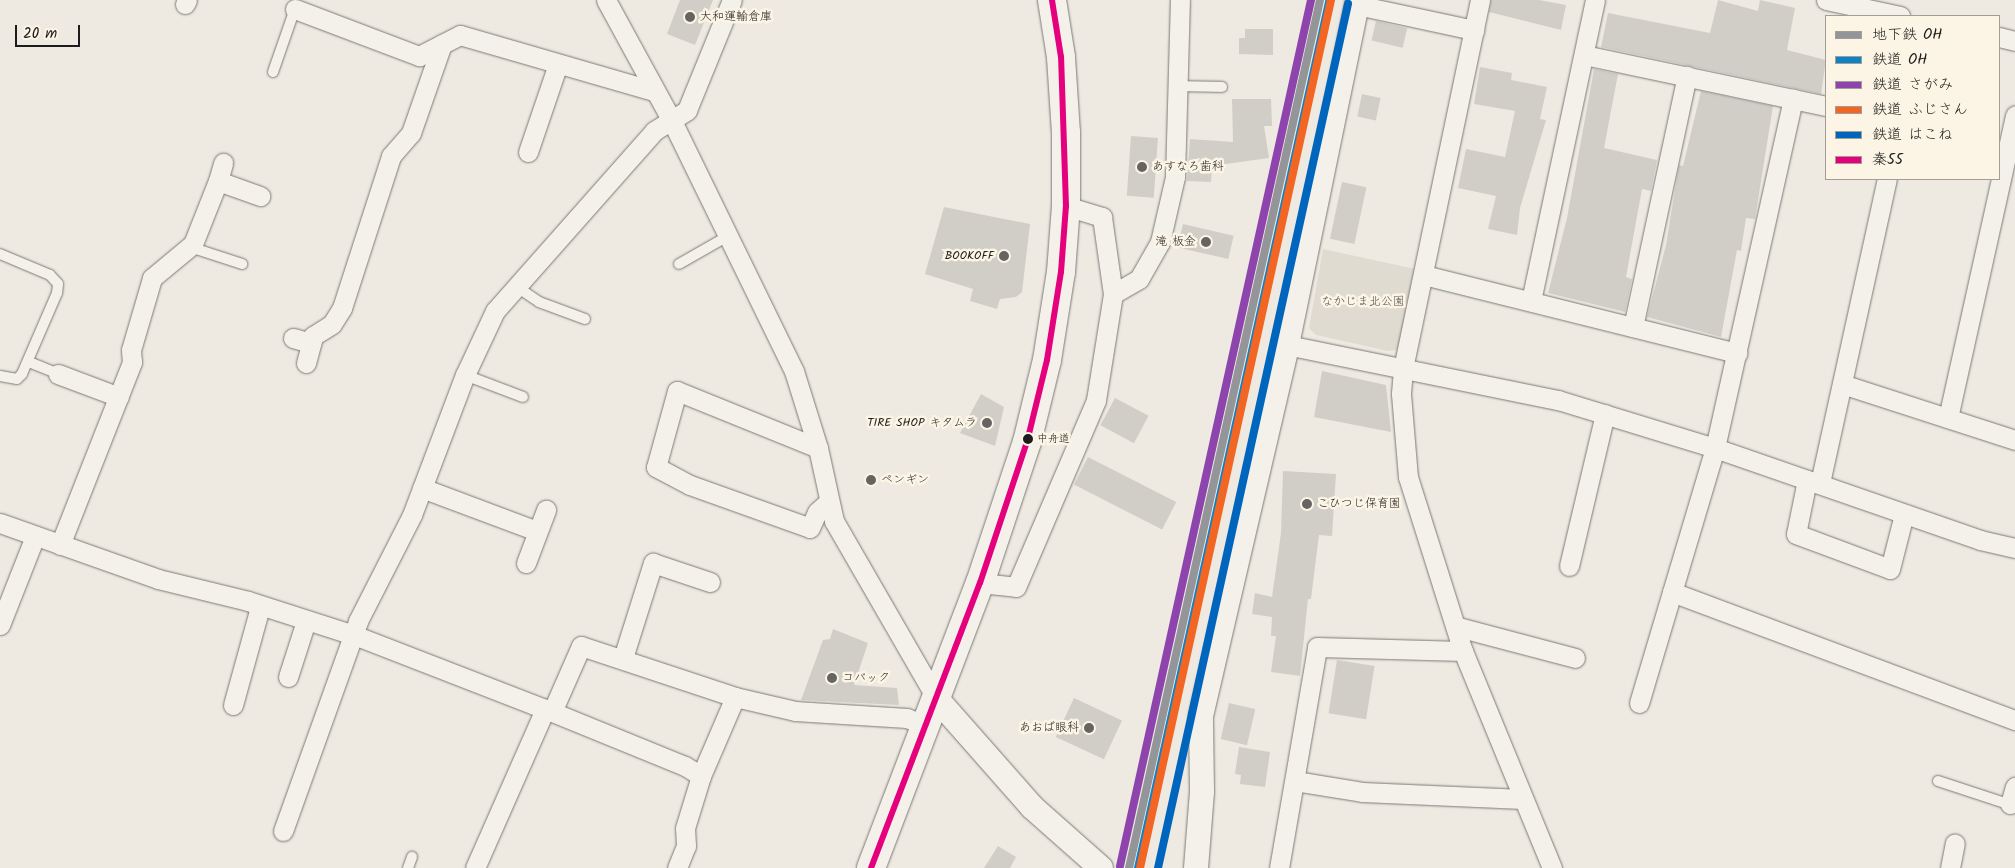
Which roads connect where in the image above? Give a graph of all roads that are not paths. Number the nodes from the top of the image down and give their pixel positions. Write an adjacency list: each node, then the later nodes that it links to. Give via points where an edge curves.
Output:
1 (606, 0): 21 (street)
2 (732, 0): 25 (street, via 687,110)
3 (1052, 0): 31 (highway, via 1061,57)
4 (1180, 0): 19 (street)
5 (1480, 0): 11 (street)
6 (1595, 0): 15 (street)
7 (1826, 0): 10 (street)
8 (1358, 2): 11 (street); 43 (street)
9 (295, 9): 14 (street, via 419,56); 17 (lane)
10 (1895, 15)
11 (1474, 30): 37 (street)
12 (2000, 37): 13 (street)
13 (2015, 41)
14 (442, 44): 16 (street, via 460,35); 46 (street, via 411,133 391,156 357,234 339,315 332,324 302,341)
15 (1584, 55): 18 (street); 40 (street)
16 (558, 64): 21 (street); 26 (street)
17 (273, 72)
18 (1687, 76): 22 (street); 42 (street)
19 (1178, 86): 20 (lane); 39 (street, via 1174,177 1160,242 1140,279)
20 (1222, 87)
21 (654, 91): 25 (street)
22 (1793, 99): 23 (street); 44 (street)
23 (1825, 106)
24 (2015, 115): 55 (street)
25 (671, 120): 32 (street); 38 (street, via 654,131)
26 (528, 152)
27 (223, 163): 29 (street)
28 (1887, 180): 51 (street)
29 (218, 181): 30 (street); 33 (street)
30 (260, 196)
31 (1066, 206): 39 (street, via 1102,217); 72 (highway, via 1061,272 1047,360 1027,442)
32 (728, 236): 36 (lane); 57 (street, via 794,371)
33 (190, 247): 35 (lane); 52 (street, via 152,278 131,350 132,362)
34 (0, 254): 45 (lane, via 50,275 58,284 58,293)
35 (242, 264)
36 (679, 264)
37 (1424, 275): 40 (street); 47 (street)
38 (517, 286): 41 (lane, via 539,302); 49 (street, via 495,311)
39 (1113, 294): 72 (street, via 1096,400 1016,587)
40 (1531, 302): 42 (street)
41 (585, 319)
42 (1633, 327): 44 (street)
43 (1287, 345): 47 (street); 103 (street, via 1201,716 1202,792)
44 (1737, 353): 58 (street)
45 (29, 362): 48 (lane); 50 (lane, via 17,379)
46 (306, 363)
47 (1402, 370): 54 (street, via 1558,400); 77 (street, via 1408,477)
48 (58, 374): 52 (street)
49 (466, 375): 53 (lane); 60 (street)
50 (0, 376)
51 (1842, 384): 55 (street); 59 (street)
52 (119, 397): 67 (street)
53 (523, 397)
54 (1605, 414): 58 (street); 70 (street)
55 (1948, 418): 56 (street)
56 (2015, 440)
57 (818, 448): 61 (street); 61 (street, via 677,391 656,467 690,485 810,528 817,512)
58 (1715, 448): 59 (street); 73 (street)
59 (1813, 482): 63 (street); 63 (street, via 1796,534 1890,569)
60 (422, 488): 65 (street); 78 (street)
61 (828, 502): 84 (street, via 834,521)
62 (546, 510): 65 (street)
63 (1904, 514): 68 (street)
64 (0, 523): 66 (street)
65 (537, 531): 69 (street)
66 (35, 536): 67 (street); 76 (street)
67 (60, 545): 74 (street, via 158,579)
68 (2015, 548)
69 (526, 563)
70 (1569, 566)
71 (710, 582): 80 (street, via 656,555)
72 (980, 583): 84 (highway)
73 (1672, 592): 85 (street); 88 (street)
74 (260, 608): 75 (street); 86 (street)
75 (306, 621): 78 (street); 82 (street)
76 (0, 625)
77 (1458, 627): 79 (street); 81 (street)
78 (354, 635): 87 (street); 95 (street)
79 (1464, 651): 91 (street, via 1317,647); 93 (street)
80 (623, 658): 83 (street); 87 (street, via 582,646)
81 (1575, 658)
82 (288, 677)
83 (735, 697): 89 (street, via 795,711 908,718); 90 (street)
84 (936, 698): 89 (highway); 102 (street, via 1032,807)
85 (1639, 704)
86 (233, 705)
87 (549, 711): 90 (street, via 685,766); 99 (street)
88 (2015, 720)
89 (926, 726): 101 (highway)
90 (701, 776): 100 (street, via 684,828 686,846)
91 (1295, 781): 93 (street, via 1362,792); 104 (street)
92 (1938, 781): 94 (lane)
93 (1522, 799): 105 (street)
94 (2013, 799)
95 (283, 830)
96 (1955, 843): 106 (street)
97 (412, 857): 98 (lane)
98 (408, 868)
99 (475, 868)
100 (677, 868)
101 (871, 868)
102 (1101, 868)
103 (1196, 868)
104 (1279, 868)
105 (1552, 868)
106 (1950, 868)

